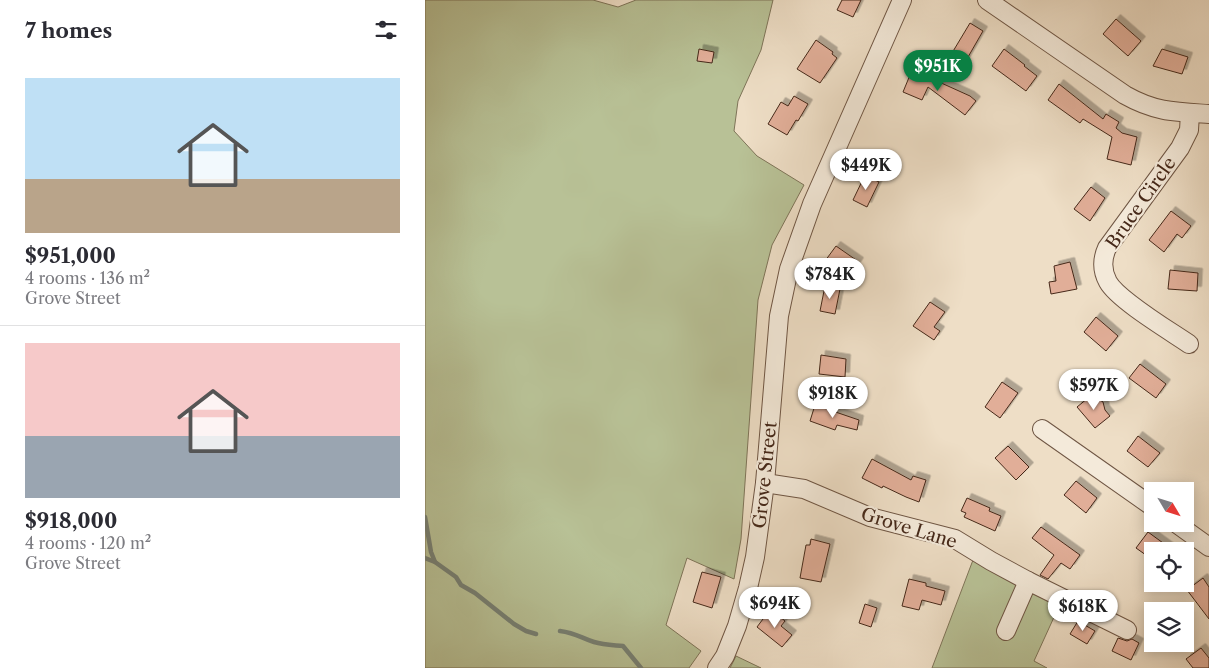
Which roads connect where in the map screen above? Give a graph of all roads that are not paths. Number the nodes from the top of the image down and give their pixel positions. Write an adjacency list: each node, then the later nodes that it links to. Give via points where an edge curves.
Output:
1 (902, 0): 7 (street, Grove Street, via 812,204 787,274 778,322)
2 (987, 0): 3 (street, via 1133,100 1153,109)
3 (1190, 113): 4 (street); 5 (street, Bruce Circle, via 1189,130 1180,148 1107,248 1103,267 1108,282 1118,294)
4 (1209, 114)
5 (1189, 344)
6 (1042, 429): 8 (street)
7 (765, 483): 11 (street, Grove Lane, via 804,489 870,517 948,536); 14 (street, Grove Street, via 748,588 733,637)
8 (1144, 501)
9 (1188, 532): 10 (street)
10 (1209, 547)
11 (1028, 581): 12 (street, Grove Lane); 13 (street)
12 (1127, 630)
13 (1006, 632)
14 (717, 668)

